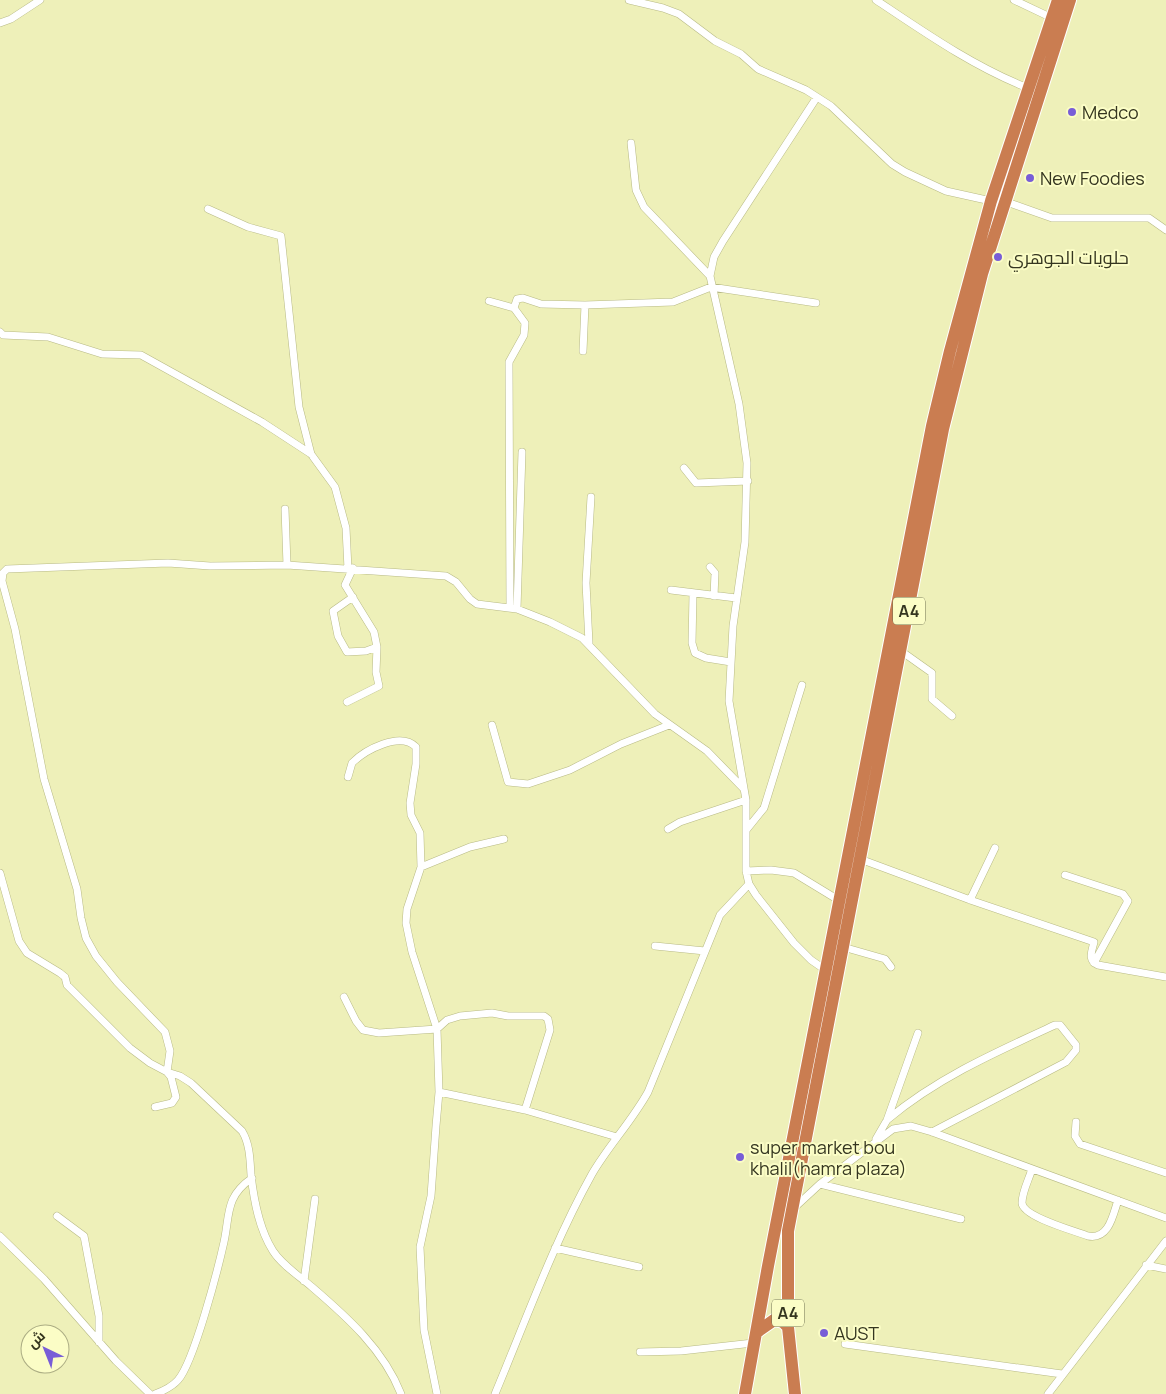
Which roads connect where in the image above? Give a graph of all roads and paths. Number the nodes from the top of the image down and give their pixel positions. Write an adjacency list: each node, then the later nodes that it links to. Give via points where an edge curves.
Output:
1 (40, 0): 8 (street)
2 (629, 0): 10 (street, via 679,14 715,41 741,54 758,69 788,80)
3 (876, 0): 9 (street, via 973,61)
4 (1014, 0): 7 (street)
5 (1058, 0): 7 (highway, A4)
6 (1070, 0): 12 (highway, A4)
7 (1052, 18): 9 (highway, A4)
8 (0, 23)
9 (1028, 88): 12 (highway, A4)
10 (818, 97): 13 (street, via 904,172 946,191); 16 (street, via 723,241 714,257)
11 (631, 143): 16 (street, via 636,190 644,207)
12 (1010, 163): 13 (highway, A4)
13 (998, 201): 15 (street, via 1052,218 1149,218); 41 (highway, A4, via 946,419); 62 (highway, A4, via 954,333 932,426)
14 (208, 208): 25 (street, via 248,227 281,236 299,407)
15 (1166, 230)
16 (710, 276): 17 (street)
17 (711, 287): 19 (street); 20 (street, via 673,302); 27 (street, via 739,404)
18 (489, 301): 21 (street)
19 (816, 303)
20 (585, 305): 21 (street, via 541,304 523,298 517,299); 23 (street)
21 (514, 308): 38 (street, via 525,324 524,335 509,362)
22 (0, 332): 25 (street, via 3,335 48,337 102,354 141,355 262,422)
23 (583, 351)
24 (522, 452): 38 (street)
25 (311, 454): 32 (street, via 336,487)
26 (684, 468): 27 (street, via 696,483)
27 (748, 481): 37 (street, via 745,542)
28 (591, 497): 39 (street, via 586,583)
29 (285, 509): 30 (street)
30 (287, 565): 32 (street); 73 (street, via 168,563 13,567 4,571 2,576 44,779 75,880 86,938 96,956 165,1032 170,1051)
31 (710, 567): 35 (street, via 715,573)
32 (351, 568): 36 (street, via 345,585); 38 (street, via 446,576 477,604)
33 (671, 590): 34 (street)
34 (693, 594): 35 (street); 42 (street, via 692,643 695,653)
35 (714, 596): 37 (street)
36 (353, 598): 40 (street, via 374,632); 40 (street, via 333,611 338,636 347,652 366,652)
37 (736, 598): 42 (street)
38 (514, 609): 39 (street, via 568,630)
39 (589, 643): 47 (street)
40 (376, 647): 44 (street, via 379,686)
41 (901, 652): 45 (street, via 932,673 932,699); 55 (highway, A4)
42 (731, 662): 49 (street, via 729,701)
43 (802, 685): 52 (street, via 764,808)
44 (347, 702)
45 (952, 716)
46 (492, 725): 47 (street, via 508,782 528,784 570,770)
47 (668, 725): 49 (street, via 707,751)
48 (348, 777): 56 (street, via 352,762 372,749 402,741 416,747 410,803 411,815 420,833)
49 (744, 790): 50 (street)
50 (746, 800): 51 (street); 52 (street)
51 (668, 829)
52 (747, 829): 57 (street)
53 (504, 839): 56 (street, via 470,847)
54 (994, 848): 61 (street)
55 (860, 859): 61 (street); 64 (highway, A4)
56 (421, 867): 71 (street, via 407,909 406,923)
57 (746, 871): 60 (street); 62 (street, via 771,870 794,874)
58 (0, 872): 73 (street, via 24,950 65,977 67,985 130,1048)
59 (1065, 875): 66 (street, via 1123,894 1128,901)
60 (749, 884): 65 (street, via 720,915); 68 (street, via 794,943)
61 (970, 900): 66 (street, via 1094,942 1090,955)
62 (840, 901): 68 (highway, A4)
63 (655, 946): 65 (street)
64 (843, 947): 67 (street, via 885,959); 88 (highway, A4)
65 (705, 951): 80 (street, via 648,1092 636,1115)
66 (1094, 963): 69 (street)
67 (891, 967)
68 (827, 972): 100 (highway, A4)
69 (1166, 977)
70 (344, 997): 71 (street, via 363,1030 379,1033)
71 (437, 1028): 74 (street); 76 (street, via 460,1016 492,1013 513,1016 539,1014 548,1019 550,1030)
72 (918, 1033): 77 (street)
73 (167, 1072): 75 (street, via 176,1097 172,1103); 84 (street, via 191,1083 240,1128 247,1141)
74 (439, 1092): 76 (street); 109 (street, via 430,1196 420,1247 424,1330)
75 (155, 1107)
76 (525, 1110): 80 (street)
77 (887, 1120): 79 (street, via 947,1077 1055,1025 1060,1025 1076,1045 1076,1050 1066,1062); 81 (street)
78 (1076, 1122): 83 (street, via 1075,1136 1080,1144)
79 (932, 1132): 81 (street, via 904,1127 893,1129); 82 (street)
80 (618, 1137): 94 (street, via 593,1173)
81 (875, 1142): 85 (street)
82 (1032, 1168): 87 (street); 87 (street, via 1022,1201 1025,1210 1092,1237 1107,1229)
83 (1166, 1173)
84 (252, 1178): 98 (street, via 261,1224 273,1252); 107 (street, via 238,1190 229,1206 224,1242 184,1371 174,1384)
85 (820, 1184): 88 (street); 91 (street)
86 (316, 1199): 98 (street)
87 (1118, 1200): 90 (street)
88 (792, 1210): 99 (highway, A4, via 788,1231)
89 (57, 1216): 101 (street, via 84,1236 99,1316)
90 (1166, 1218)
91 (961, 1219)
92 (0, 1236): 101 (street, via 44,1279)
93 (1166, 1241): 95 (street)
94 (555, 1248): 96 (street); 110 (street)
95 (1146, 1265): 97 (street); 104 (street)
96 (639, 1268)
97 (1166, 1269)
98 (304, 1281): 108 (street, via 348,1318 390,1371)
99 (788, 1327): 100 (highway, via 774,1320); 113 (highway, A4)
100 (755, 1337): 103 (street, via 681,1351); 105 (highway, A4)
101 (99, 1342): 106 (street)
102 (846, 1344): 104 (street)
103 (640, 1352)
104 (1062, 1374): 114 (street)
105 (748, 1379): 111 (highway); 112 (highway, A4)
106 (150, 1394)
107 (155, 1394)
108 (400, 1394)
109 (437, 1394)
110 (495, 1394)
111 (745, 1394)
112 (752, 1394)
113 (795, 1394)
114 (1048, 1394)

